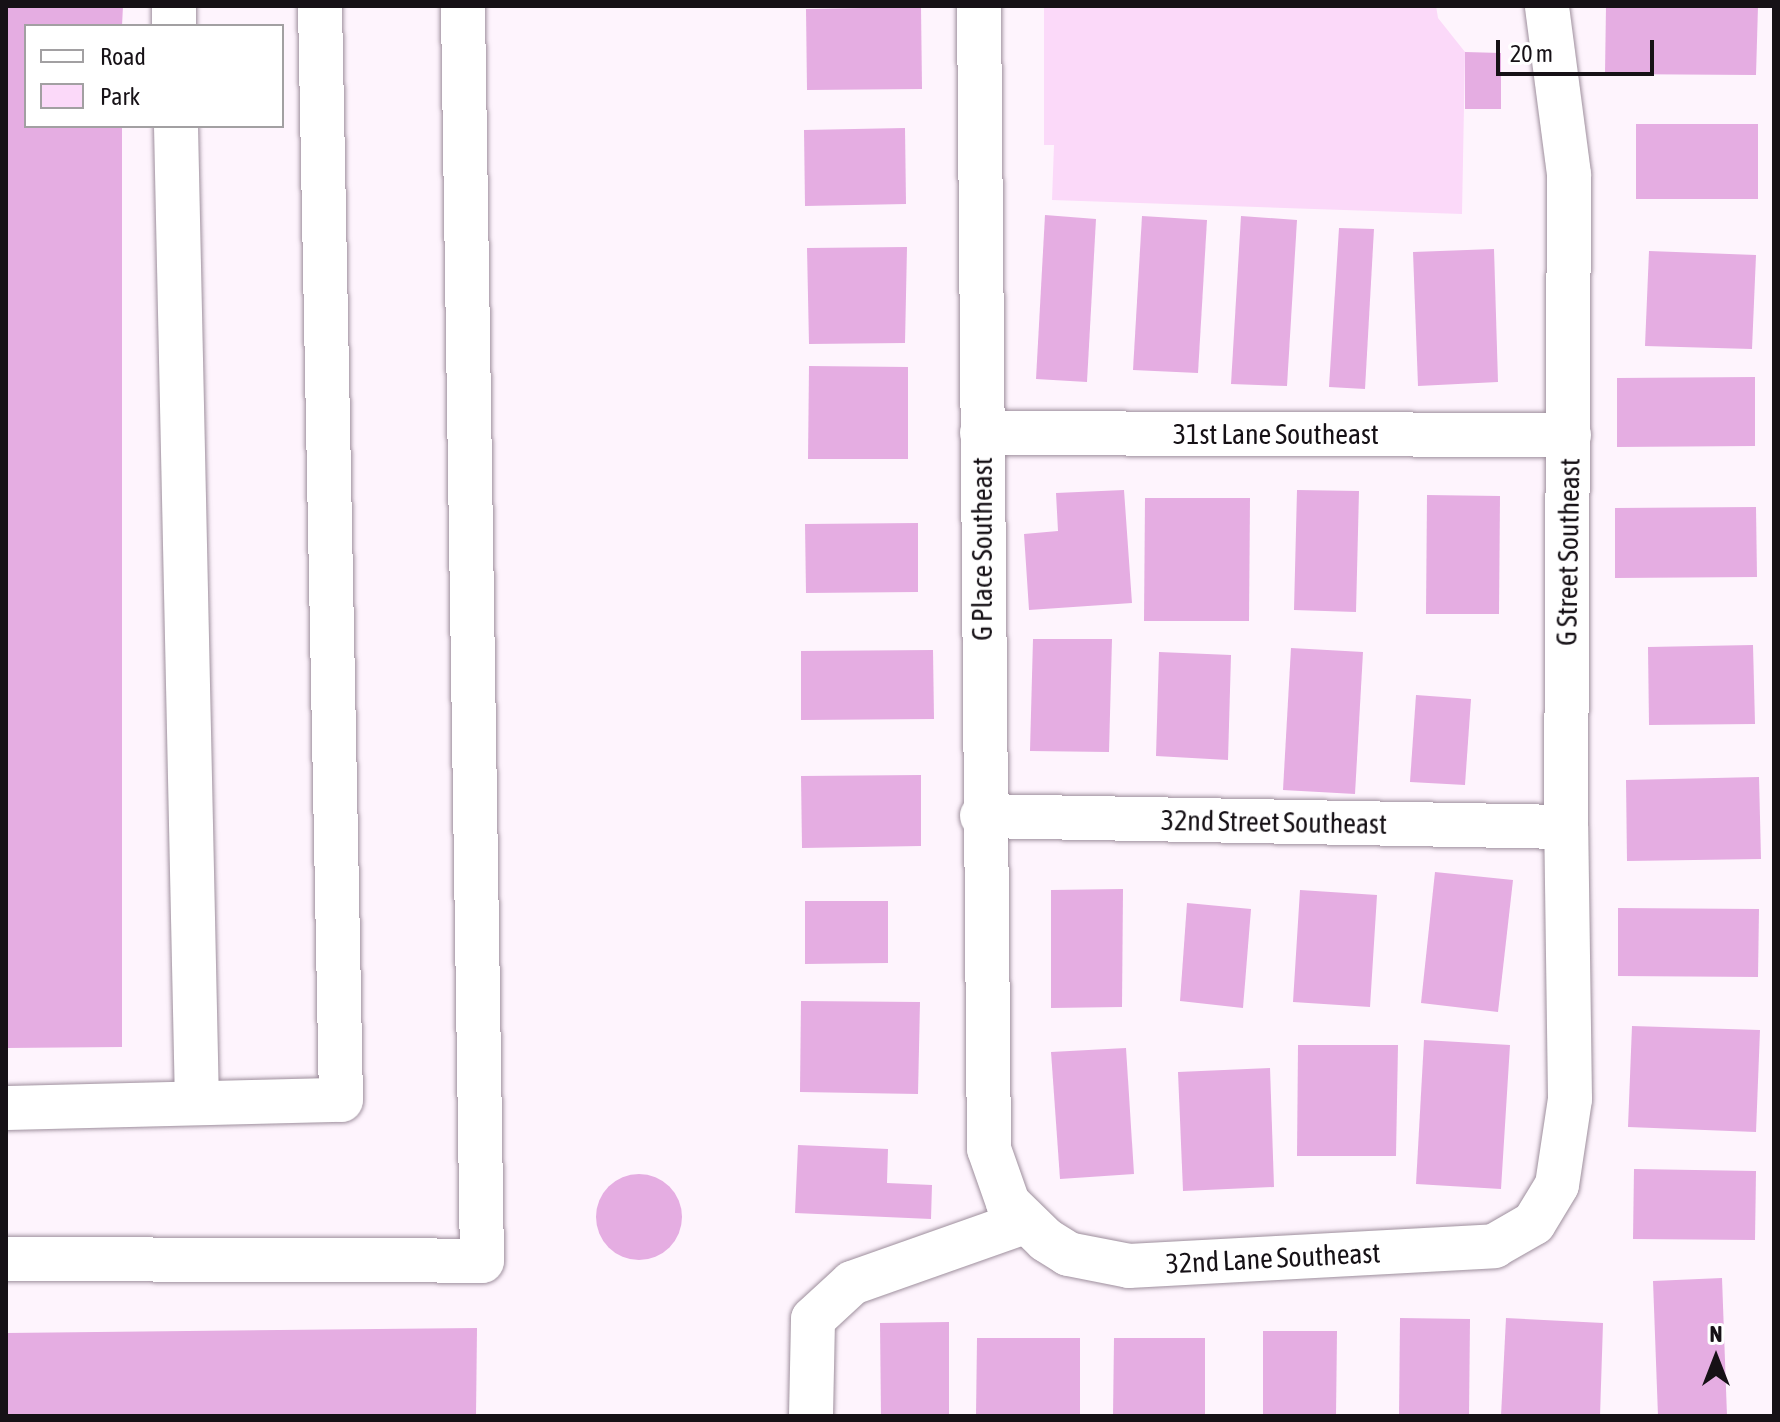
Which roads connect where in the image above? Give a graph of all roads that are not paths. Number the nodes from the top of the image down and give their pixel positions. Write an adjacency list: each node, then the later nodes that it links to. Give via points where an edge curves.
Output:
1 (320, 6): 12 (street, via 341,1100)
2 (463, 6): 15 (street, via 482,1261)
3 (979, 6): 6 (street, G Place Southeast)
4 (1547, 6): 7 (street, G Street Southeast, via 1569,174)
5 (176, 128): 12 (street)
6 (982, 433): 7 (street, 31st Lane Southeast); 8 (street, G Place Southeast)
7 (1569, 435): 9 (street, G Street Southeast)
8 (982, 816): 9 (street, 32nd Street Southeast); 10 (street, G Place Southeast)
9 (1566, 827): 11 (street, G Street Southeast)
10 (985, 1093): 14 (street, 32nd Lane Southeast, via 997,1179)
11 (1570, 1099): 14 (street, 32nd Lane Southeast, via 1563,1161 1547,1205 1534,1223 1494,1246 1129,1266 1068,1254)
12 (197, 1103): 13 (street)
13 (6, 1108)
14 (1024, 1222): 16 (street, via 852,1283 813,1319)
15 (6, 1259)
16 (811, 1416)

